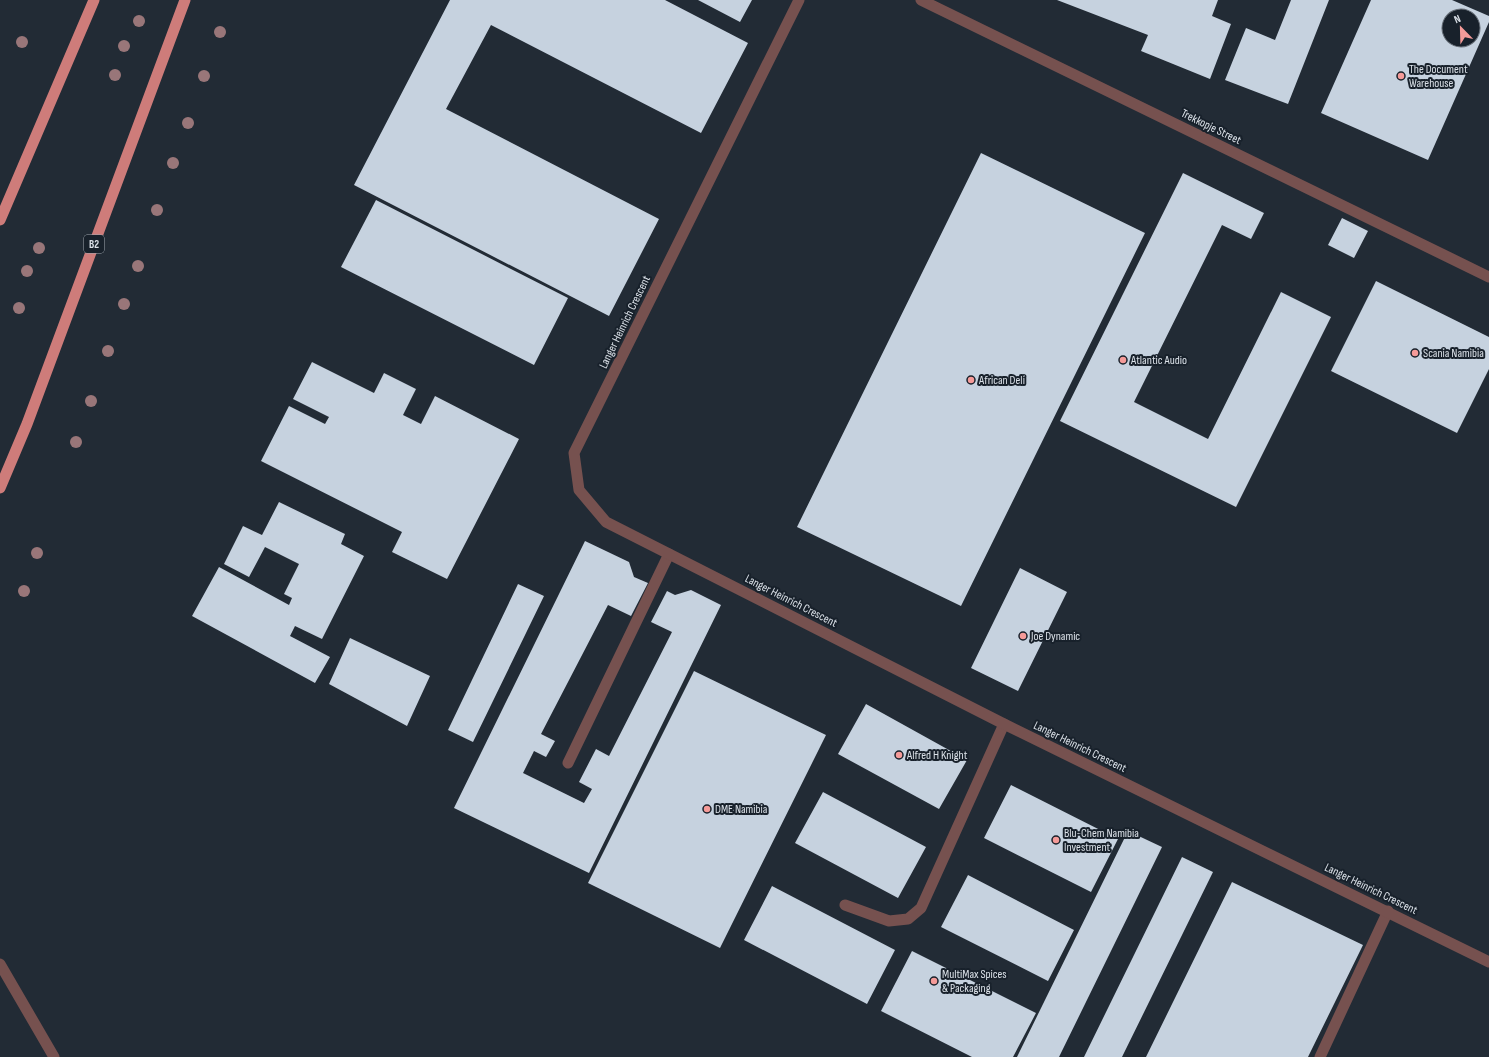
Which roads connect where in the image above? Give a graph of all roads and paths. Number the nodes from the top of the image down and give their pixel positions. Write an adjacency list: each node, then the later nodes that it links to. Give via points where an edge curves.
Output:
1 (94, 0): 5 (highway)
2 (185, 0): 7 (highway, B2, via 27,424)
3 (799, 0): 8 (street, Langer Heinrich Crescent, via 574,453 579,490 606,522)
4 (921, 0): 6 (street, Trekkopje Street)
5 (0, 220)
6 (1489, 277)
7 (0, 488)
8 (669, 554): 9 (street, Langer Heinrich Crescent); 10 (street)
9 (1004, 724): 11 (street, via 921,908 908,919 889,921); 12 (street, Langer Heinrich Crescent)
10 (568, 763)
11 (845, 905)
12 (1388, 912): 13 (street, Langer Heinrich Crescent); 16 (street)
13 (1489, 962)
14 (0, 964): 15 (street)
15 (54, 1057)
16 (1320, 1057)

